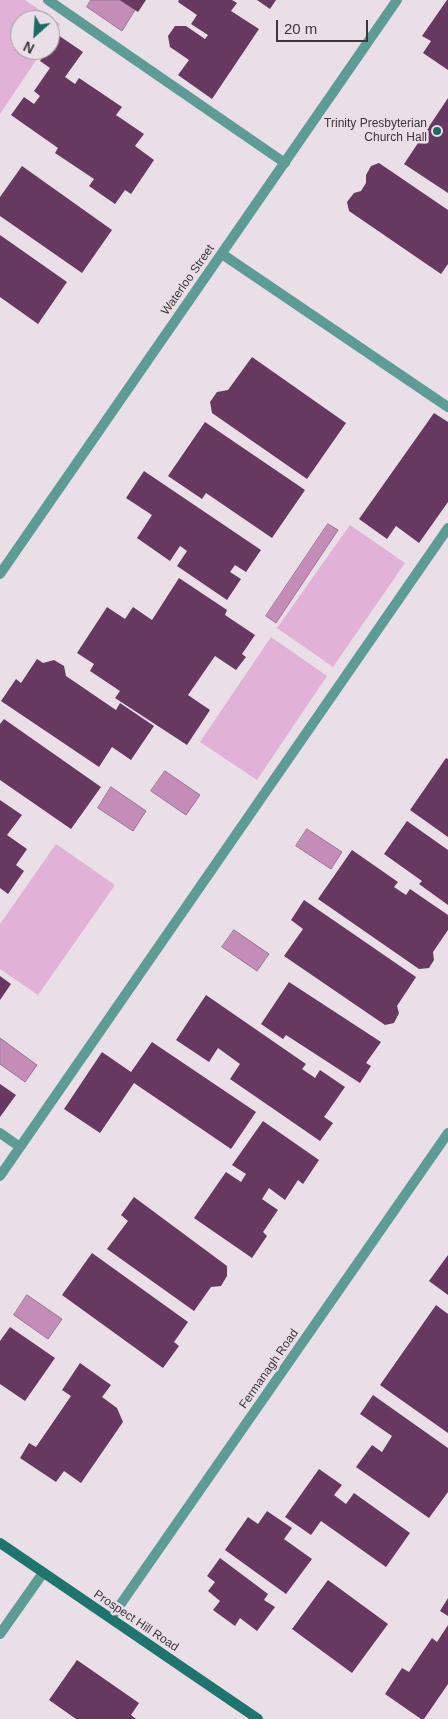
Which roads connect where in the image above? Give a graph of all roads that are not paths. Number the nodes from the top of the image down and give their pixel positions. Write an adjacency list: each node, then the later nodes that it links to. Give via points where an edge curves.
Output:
1 (48, 0): 3 (street)
2 (397, 0): 3 (street, Waterloo Street)
3 (284, 163): 4 (street, Waterloo Street)
4 (222, 254): 5 (street); 7 (street, Waterloo Street)
5 (448, 407)
6 (448, 528): 10 (street)
7 (0, 574)
8 (0, 1133): 10 (street)
9 (448, 1134): 14 (street, Fermanagh Road)
10 (20, 1147): 11 (street)
11 (0, 1176)
12 (0, 1543): 13 (main road, Prospect Hill Road)
13 (43, 1573): 14 (main road, Prospect Hill Road); 15 (street)
14 (111, 1618): 16 (main road, Prospect Hill Road)
15 (0, 1634)
16 (258, 1719)

